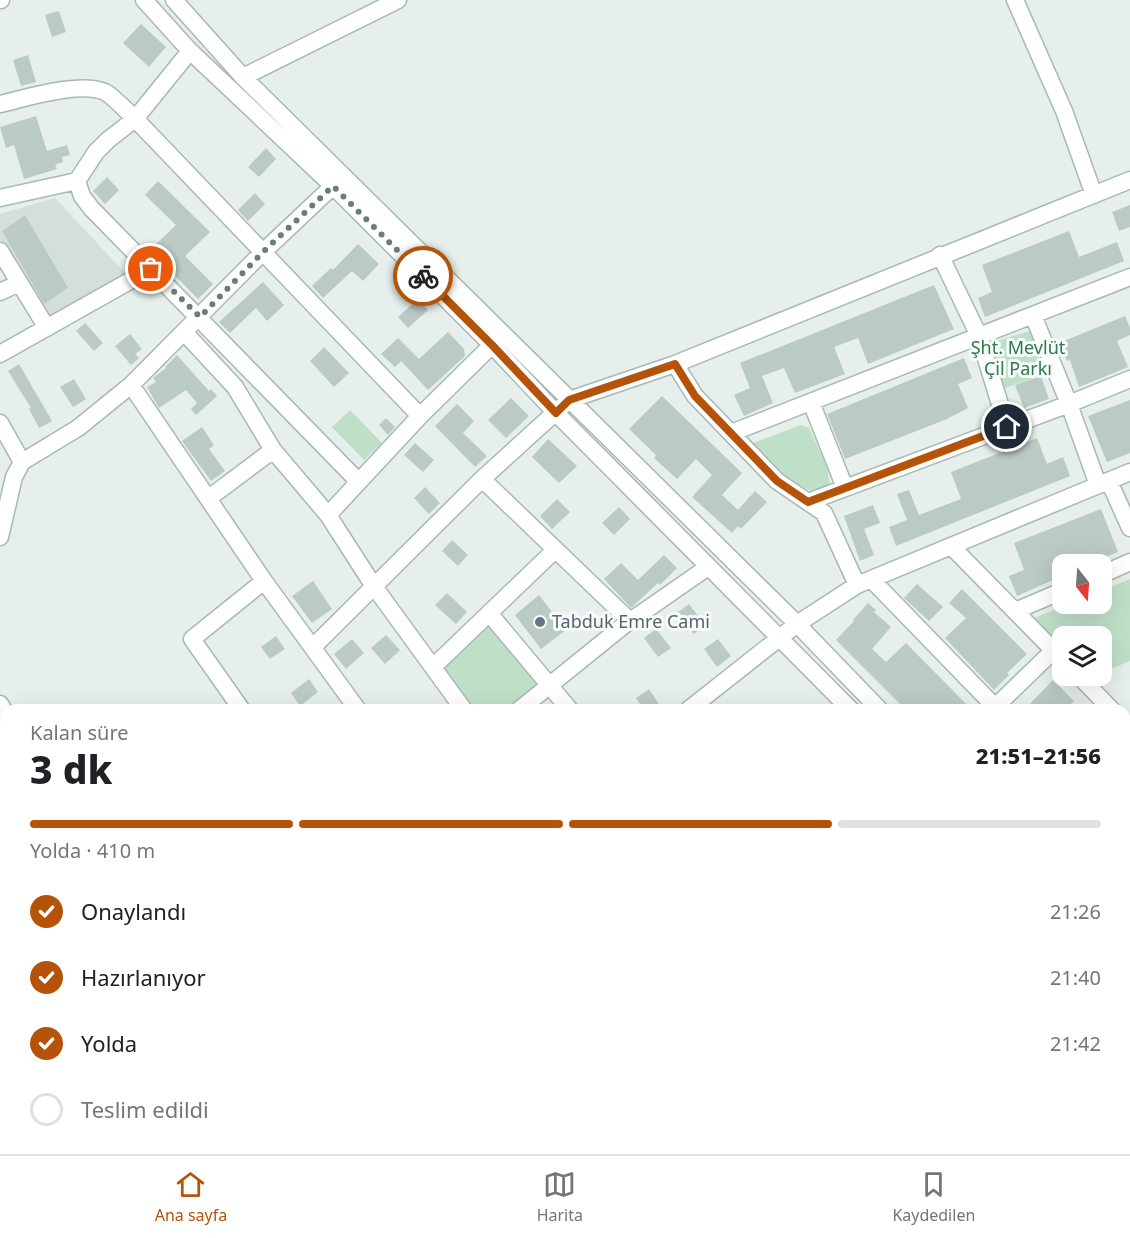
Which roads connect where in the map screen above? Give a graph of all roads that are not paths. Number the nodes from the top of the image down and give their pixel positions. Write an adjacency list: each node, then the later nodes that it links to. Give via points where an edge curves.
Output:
1 (144, 0): 5 (street)
2 (174, 0): 6 (street)
3 (398, 0): 6 (street)
4 (1015, 0): 12 (street, via 1064,111)
5 (190, 51): 8 (street); 11 (street)
6 (243, 77): 31 (street)
7 (0, 104): 8 (street, via 59,90 82,89 105,92)
8 (135, 119): 10 (street, via 96,152); 15 (street)
9 (1130, 180): 12 (street)
10 (77, 181): 13 (street); 17 (street, via 92,208)
11 (333, 186): 15 (street); 26 (street)
12 (1094, 195): 16 (street)
13 (0, 198)
14 (0, 251): 19 (street)
15 (263, 252): 22 (street); 35 (street)
16 (940, 255): 25 (street); 28 (street)
17 (151, 269): 22 (street); 23 (street)
18 (1130, 277): 21 (street)
19 (19, 283): 20 (street); 23 (street)
20 (0, 292)
21 (1034, 315): 25 (street); 33 (street)
22 (200, 317): 24 (street); 43 (street)
23 (47, 328): 27 (street)
24 (184, 332): 30 (street); 39 (street, via 235,387)
25 (979, 336): 32 (street); 37 (street)
26 (492, 345): 34 (street); 35 (street)
27 (0, 354)
28 (675, 364): 31 (street); 38 (street, via 695,396)
29 (1130, 378): 33 (street)
30 (131, 385): 40 (street, via 78,428); 46 (street)
31 (569, 400): 34 (street); 63 (street)
32 (811, 402): 38 (street); 45 (street)
33 (1069, 404): 37 (street); 44 (street)
34 (556, 413): 42 (street); 54 (street)
35 (420, 416): 43 (street)
36 (0, 423): 40 (street)
37 (1007, 427): 45 (street)
38 (731, 433): 47 (street, via 777,481)
39 (273, 450): 46 (street); 48 (street)
40 (22, 462): 50 (street, via 14,477)
41 (1130, 472): 44 (street)
42 (482, 479): 52 (street); 58 (street)
43 (358, 481): 48 (street)
44 (1103, 483): 49 (street); 51 (street)
45 (845, 488): 47 (street)
46 (209, 498): 56 (street)
47 (808, 502): 57 (street, via 824,513)
48 (328, 515): 58 (street)
49 (1130, 528)
50 (0, 537)
51 (951, 546): 57 (street); 60 (street)
52 (555, 550): 61 (street); 62 (street)
53 (1130, 562): 55 (street)
54 (708, 567): 62 (street); 64 (street)
55 (1112, 570)
56 (264, 581): 65 (street); 71 (street, via 192,639)
57 (864, 582): 63 (street); 79 (street)
58 (373, 585): 65 (street); 68 (street)
59 (1052, 595): 60 (street)
60 (1015, 611): 66 (street)
61 (489, 613): 68 (street); 69 (street)
62 (630, 621): 69 (street)
63 (797, 624): 64 (street); 78 (street)
64 (780, 639): 76 (street); 77 (street)
65 (313, 647): 72 (street)
66 (1052, 648)
67 (1052, 659): 80 (street)
68 (434, 666): 73 (street)
69 (550, 685): 74 (street); 75 (street)
70 (1089, 686): 81 (street)
71 (238, 704)
72 (354, 704)
73 (460, 704)
74 (526, 704)
75 (565, 704)
76 (702, 704)
77 (844, 704)
78 (874, 704)
79 (990, 704)
80 (1001, 704)
81 (1106, 704)

